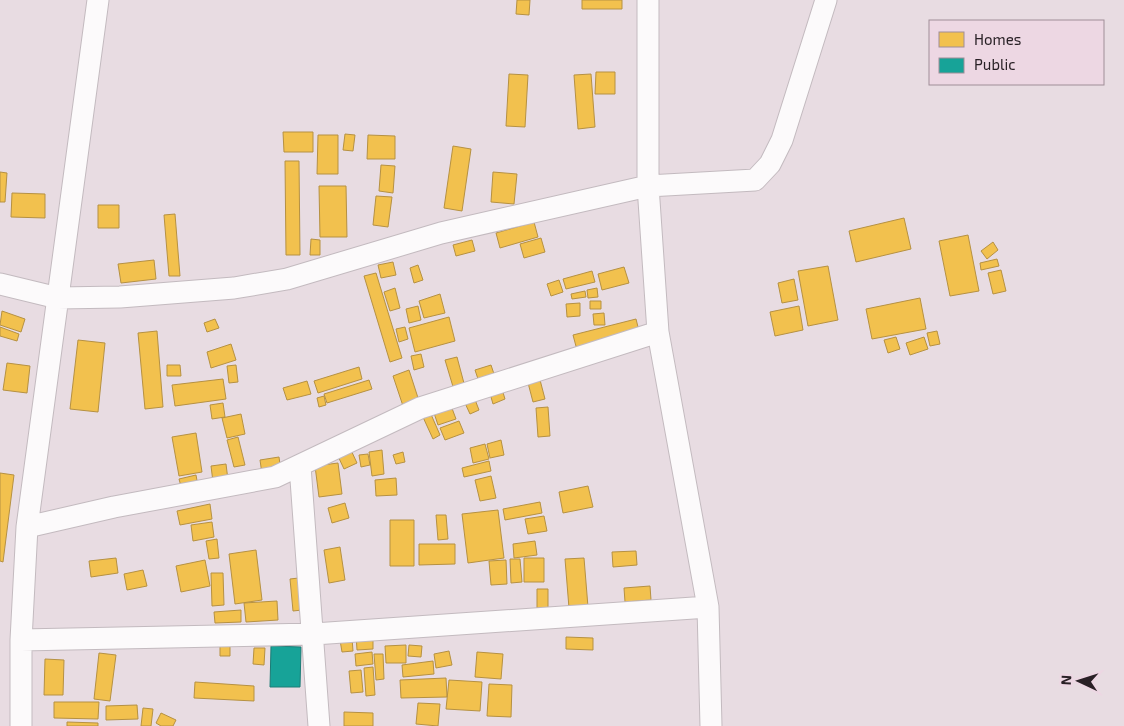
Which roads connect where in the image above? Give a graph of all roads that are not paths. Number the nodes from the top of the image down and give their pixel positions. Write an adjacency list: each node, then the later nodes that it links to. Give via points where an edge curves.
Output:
1 (98, 0): 6 (street)
2 (648, 0): 4 (street)
3 (826, 0): 4 (street, via 782,140 770,164 755,180)
4 (648, 186): 6 (street, via 441,233 287,279 234,288 120,297); 7 (street)
5 (0, 284): 6 (street)
6 (58, 298): 9 (street)
7 (658, 332): 8 (street, via 420,408); 10 (street)
8 (300, 466): 9 (street, via 275,477 114,506); 11 (street)
9 (28, 527): 12 (street)
10 (708, 607): 11 (street); 15 (street)
11 (314, 634): 12 (street); 14 (street)
12 (21, 640): 13 (street)
13 (21, 726)
14 (319, 726)
15 (712, 726)

